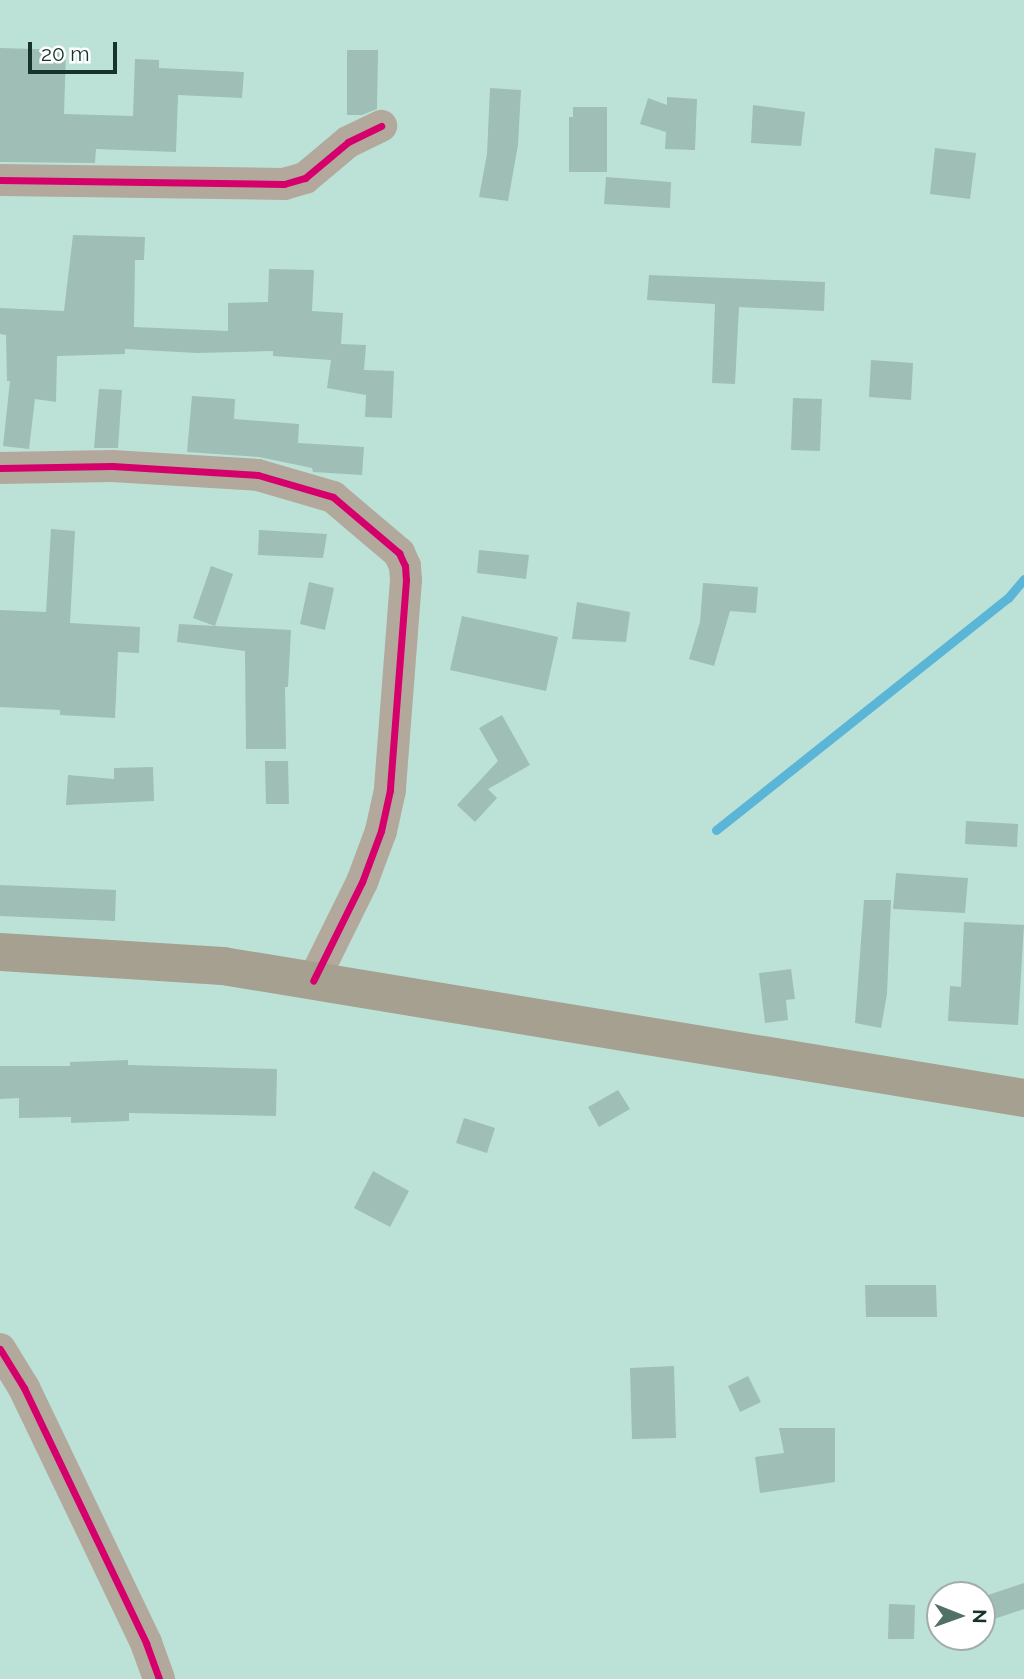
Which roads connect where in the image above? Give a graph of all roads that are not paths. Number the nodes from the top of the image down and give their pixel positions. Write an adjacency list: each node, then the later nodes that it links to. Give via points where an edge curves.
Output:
1 (381, 127): 2 (street, via 348,142 305,178 284,184)
2 (0, 180)
3 (0, 468): 5 (street, via 112,466 258,475 333,497 398,552 407,580 390,790 362,882)
4 (0, 952): 5 (main road, via 223,966)
5 (313, 981): 6 (main road)
6 (1024, 1098)
7 (0, 1349): 8 (street, via 24,1388)
8 (159, 1679)

